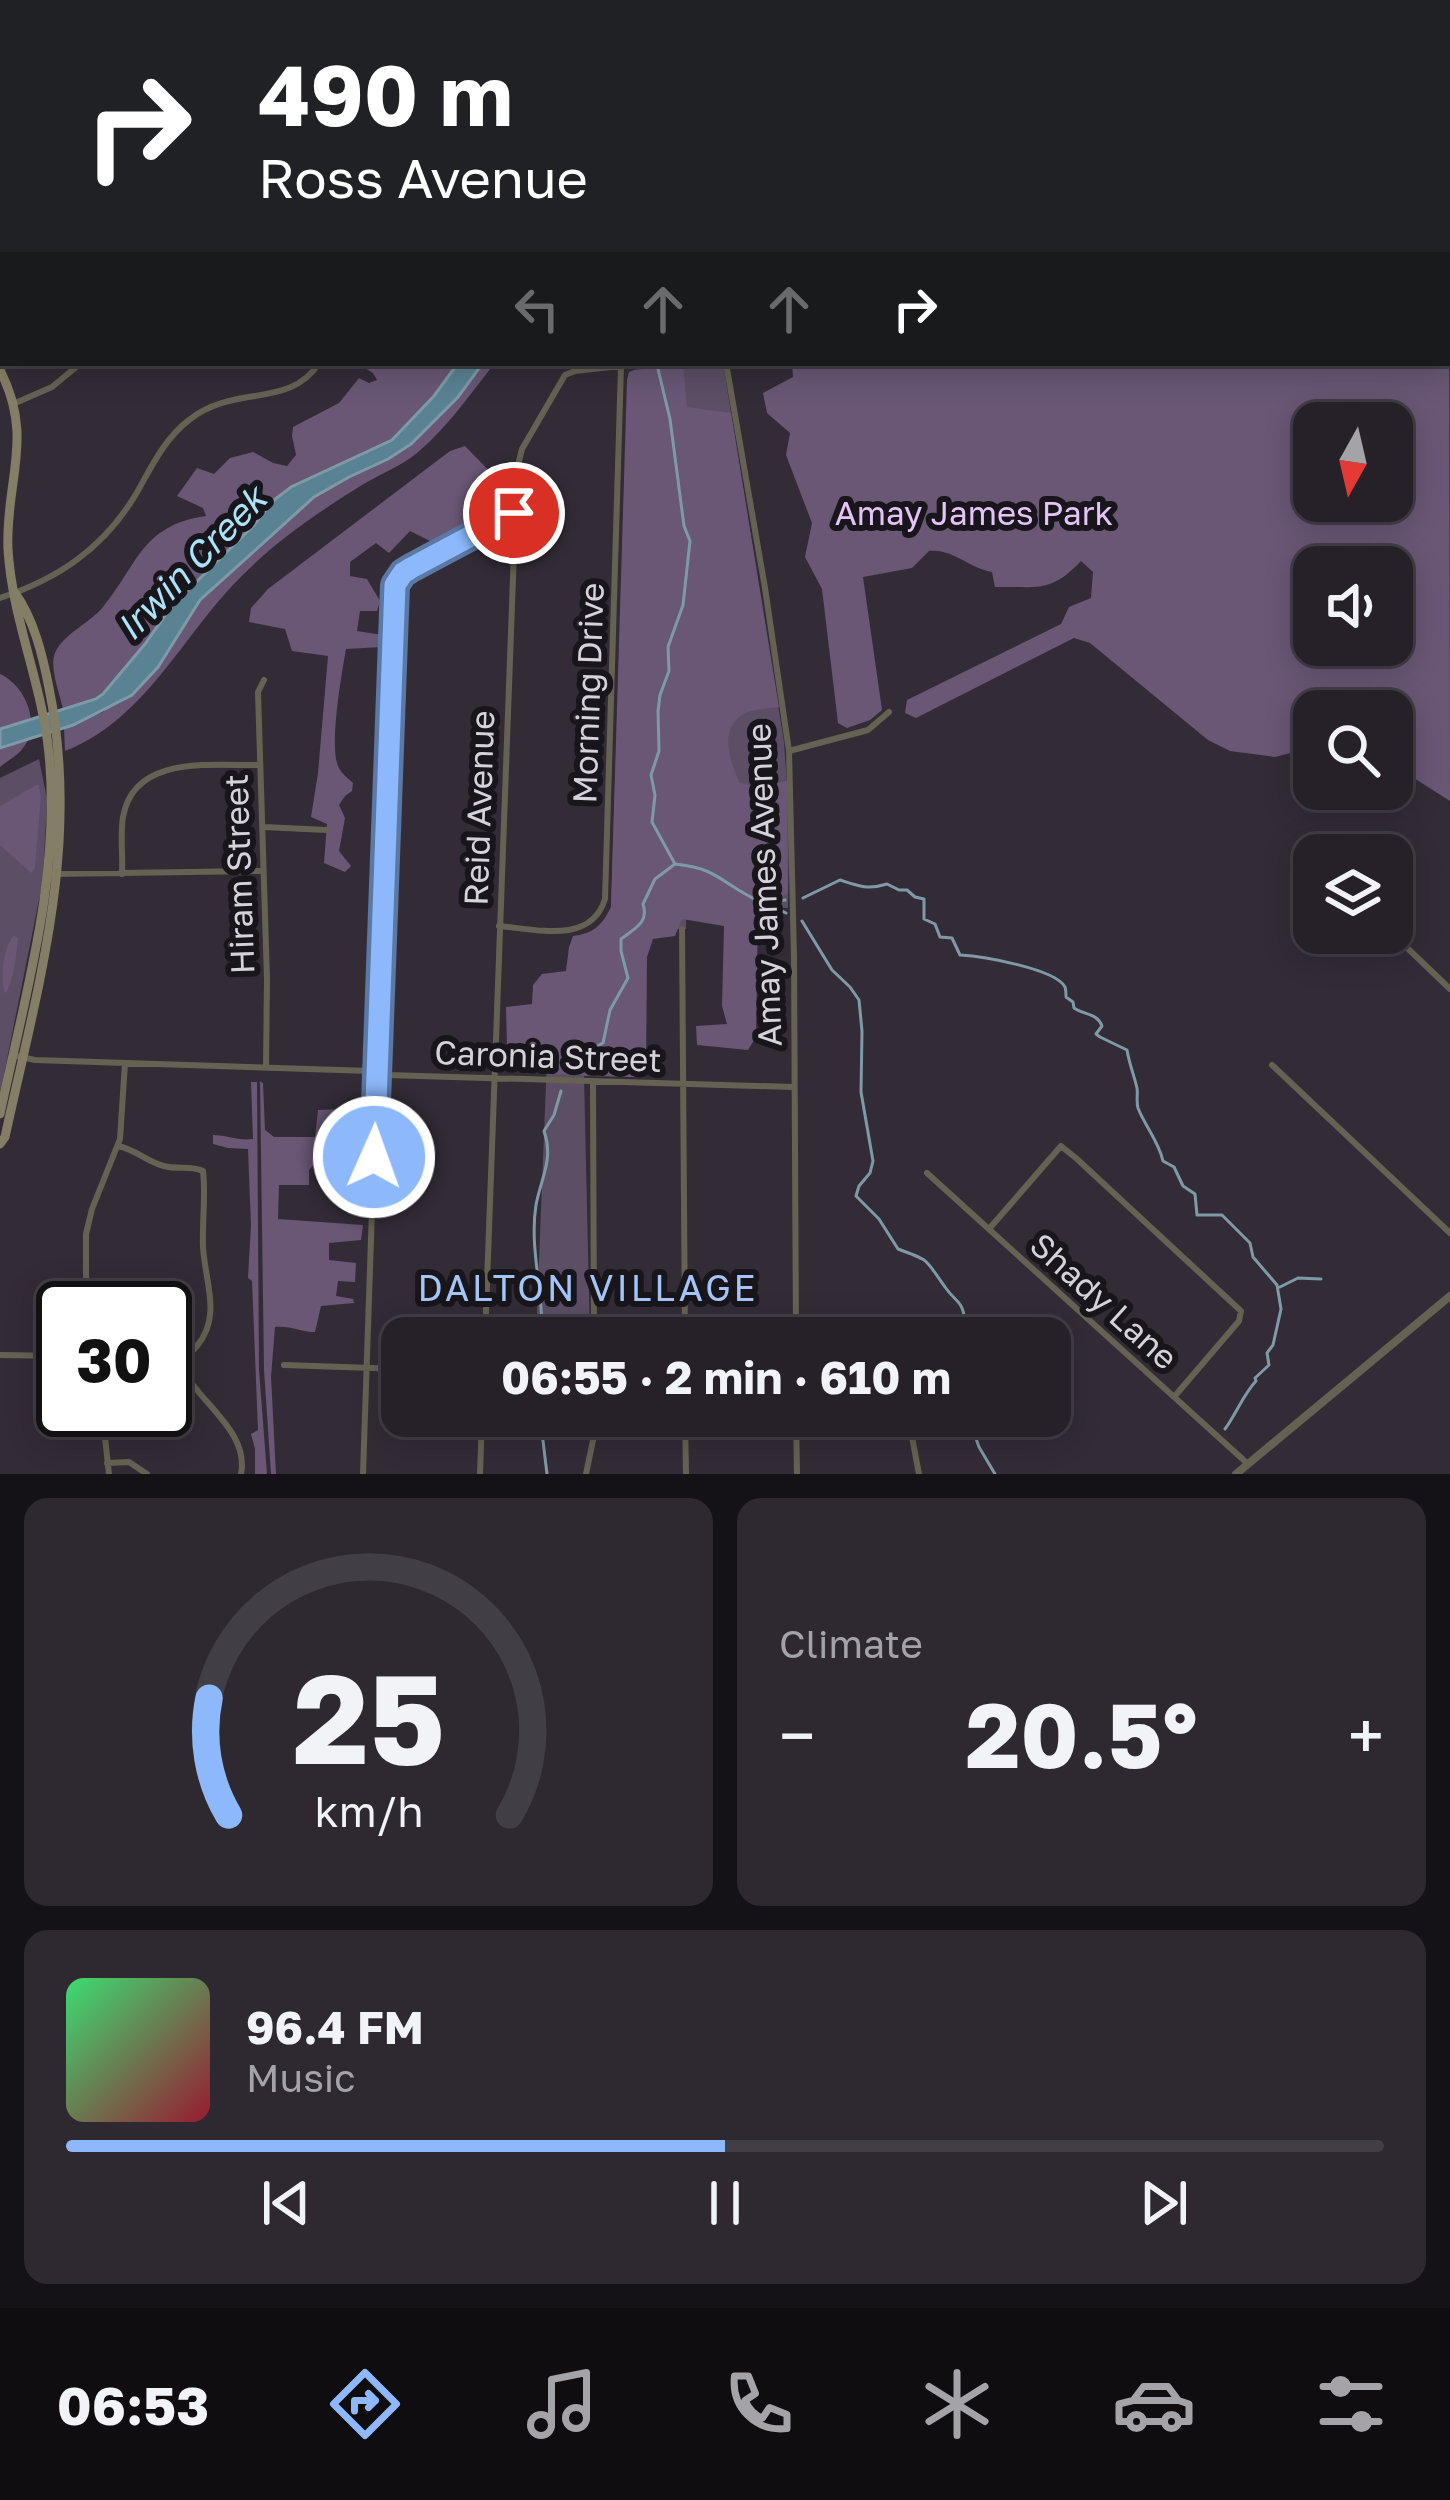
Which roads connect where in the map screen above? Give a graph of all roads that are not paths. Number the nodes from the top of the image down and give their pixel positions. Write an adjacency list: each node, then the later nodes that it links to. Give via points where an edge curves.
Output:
1 (77, 366): 6 (street)
2 (317, 366): 8 (street, via 292,388 226,400 190,418 97,544)
3 (622, 366): 7 (street, Reid Avenue, via 560,380 518,458); 19 (street, Morning Drive, via 605,899 580,929)
4 (727, 366): 12 (street, Amay James Avenue)
5 (0, 370): 6 (main road)
6 (14, 404): 8 (main road, via 19,448 8,551)
7 (514, 513): 19 (street, Reid Avenue); 27 (street, via 411,568 395,585)
8 (15, 593): 9 (street); 17 (main road, via 47,700 62,800)
9 (0, 598)
10 (264, 680): 13 (street, Hiram Street)
11 (890, 712): 12 (street, via 868,730)
12 (789, 751): 31 (street, Amay James Avenue)
13 (260, 765): 14 (street, Hiram Street); 18 (street, via 171,767 145,781 125,808)
14 (263, 827): 15 (street); 16 (street, Hiram Street)
15 (327, 830)
16 (262, 872): 18 (street); 26 (street, Hiram Street)
17 (54, 874): 18 (street); 23 (main road)
18 (122, 874)
19 (499, 926): 28 (street, Reid Avenue)
20 (682, 929): 30 (street)
21 (1413, 953): 22 (street)
22 (1450, 988)
23 (17, 1056): 24 (street, Caronia Street); 32 (main road); 33 (main road)
24 (125, 1063): 26 (street, Caronia Street); 34 (street)
25 (1271, 1065): 37 (street)
26 (266, 1067): 27 (street, Caronia Street)
27 (377, 1072): 28 (street, Caronia Street); 48 (street)
28 (494, 1077): 29 (street, Caronia Street); 40 (street, Reid Avenue)
29 (593, 1082): 30 (street, Caronia Street); 41 (street)
30 (682, 1085): 31 (street, Caronia Street); 42 (street)
31 (794, 1088): 43 (street, Amay James Avenue)
32 (0, 1114)
33 (0, 1144)
34 (118, 1146): 38 (street, via 86,1234); 44 (street, via 161,1166 202,1172 211,1319)
35 (927, 1173): 36 (street, Shady Lane)
36 (989, 1229): 51 (street, Shady Lane); 51 (street, via 1061,1146 1223,1292 1240,1308 1239,1321)
37 (1450, 1233)
38 (87, 1281)
39 (1450, 1296): 59 (street)
40 (486, 1317)
41 (594, 1317)
42 (685, 1317)
43 (796, 1317)
44 (192, 1350)
45 (0, 1355): 46 (street)
46 (36, 1356)
47 (284, 1365): 48 (street)
48 (367, 1368): 49 (street); 63 (street)
49 (381, 1369)
50 (192, 1387): 62 (street, via 241,1446)
51 (1174, 1396): 59 (street, Shady Lane)
52 (104, 1437): 58 (street)
53 (481, 1437): 64 (street)
54 (594, 1437): 65 (street)
55 (685, 1437): 66 (street)
56 (796, 1437): 67 (street)
57 (912, 1437): 68 (street)
58 (107, 1463): 60 (street); 61 (street, via 129,1462)
59 (1248, 1464): 69 (street)
60 (109, 1474)
61 (147, 1474)
62 (241, 1474)
63 (363, 1474)
64 (480, 1474)
65 (586, 1474)
66 (686, 1474)
67 (797, 1474)
68 (919, 1474)
69 (1236, 1474)

